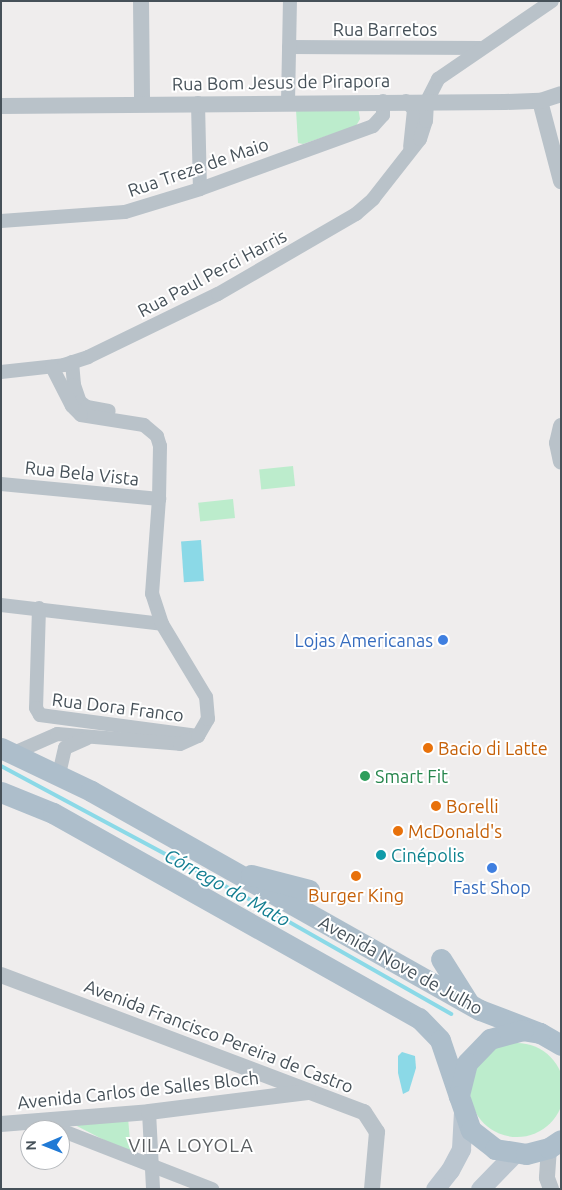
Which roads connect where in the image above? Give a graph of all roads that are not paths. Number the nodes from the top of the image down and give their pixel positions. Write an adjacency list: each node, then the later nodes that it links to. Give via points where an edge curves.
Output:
1 (141, 1): 13 (street)
2 (290, 1): 4 (street)
3 (551, 2): 5 (street)
4 (289, 48): 5 (street, Rua Barretos); 12 (street)
5 (480, 48): 10 (street, via 438,79)
6 (561, 94): 7 (street, Rua Bom Jesus de Pirapora)
7 (540, 100): 10 (street, Rua Bom Jesus de Pirapora); 16 (street)
8 (383, 101): 9 (street, Rua Bom Jesus de Pirapora); 12 (street, Rua Bom Jesus de Pirapora); 17 (street, Rua Treze de Maio, via 383,115 373,126)
9 (406, 101): 10 (street, Rua Bom Jesus de Pirapora); 15 (street, Rua Paul Perci Harris, via 414,110)
10 (427, 101): 15 (street, Rua Paul Perci Harris, via 426,121 420,138)
11 (198, 103): 12 (street, Rua Bom Jesus de Pirapora); 13 (street, Rua Bom Jesus de Pirapora); 17 (street)
12 (288, 103)
13 (142, 104): 14 (street, Rua Bom Jesus de Pirapora)
14 (1, 106)
15 (409, 150): 19 (street, Rua Paul Perci Harris, via 373,199 356,214 218,294)
16 (561, 181)
17 (200, 189): 18 (street, Rua Treze de Maio, via 125,212)
18 (1, 222)
19 (72, 362): 20 (street, Rua Paul Perci Harris); 25 (street, Rua Dora Franco, via 74,385 80,402 97,410 136,413 160,425 167,445 168,464)
20 (52, 367): 21 (street, Rua Paul Perci Harris); 25 (street, Rua Dora Franco, via 72,406 81,415 144,425 157,436 160,446)
21 (1, 372)
22 (561, 426): 23 (street, via 557,443)
23 (561, 462)
24 (1, 484): 25 (street, Rua Bela Vista)
25 (160, 499): 28 (street, Rua Dora Franco, via 150,579 153,601)
26 (1, 605): 27 (street)
27 (39, 608): 28 (street); 29 (street, Rua Dora Franco, via 38,713 48,719)
28 (162, 624): 29 (street, Rua Dora Franco, via 206,697 208,719)
29 (198, 736): 30 (street, via 188,742 171,745)
30 (87, 738): 31 (street, via 58,734); 32 (street, via 66,748)
31 (8, 751): 32 (main road, Avenida Nove de Julho)
32 (59, 774): 34 (main road, Avenida Nove de Julho)
33 (1, 792): 41 (main road, Avenida Nove de Julho, via 53,813 419,1018 440,1040)
34 (233, 872): 35 (main road); 38 (main road, Avenida Nove de Julho)
35 (309, 890)
36 (441, 959): 38 (main road)
37 (1, 975): 40 (street, Avenida Francisco Pereira de Castro, via 260,1071)
38 (470, 1004): 39 (main road, Avenida Nove de Julho)
39 (554, 1040): 41 (main road, via 506,1032 477,1049 467,1063)
40 (308, 1092): 42 (street, Avenida Carlos de Salles Bloch); 50 (street, Avenida Francisco Pereira de Castro, via 364,1112 373,1122 377,1132)
41 (461, 1105): 48 (main road, Avenida Nove de Julho, via 471,1130 483,1142); 55 (main road, via 461,1149)
42 (149, 1112): 43 (street, Avenida Carlos de Salles Bloch); 49 (street)
43 (62, 1120)
44 (20, 1123): 45 (street, Avenida Carlos de Salles Bloch)
45 (1, 1124)
46 (70, 1134): 49 (street)
47 (555, 1144): 48 (main road); 57 (street, via 547,1178)
48 (514, 1154): 56 (main road)
49 (152, 1166): 51 (street); 52 (street)
50 (375, 1169): 53 (street, Avenida Francisco Pereira de Castro); 54 (street, Avenida Francisco Pereira de Castro)
51 (153, 1189)
52 (212, 1189)
53 (372, 1189)
54 (384, 1189)
55 (435, 1189)
56 (480, 1189)
57 (551, 1189)

